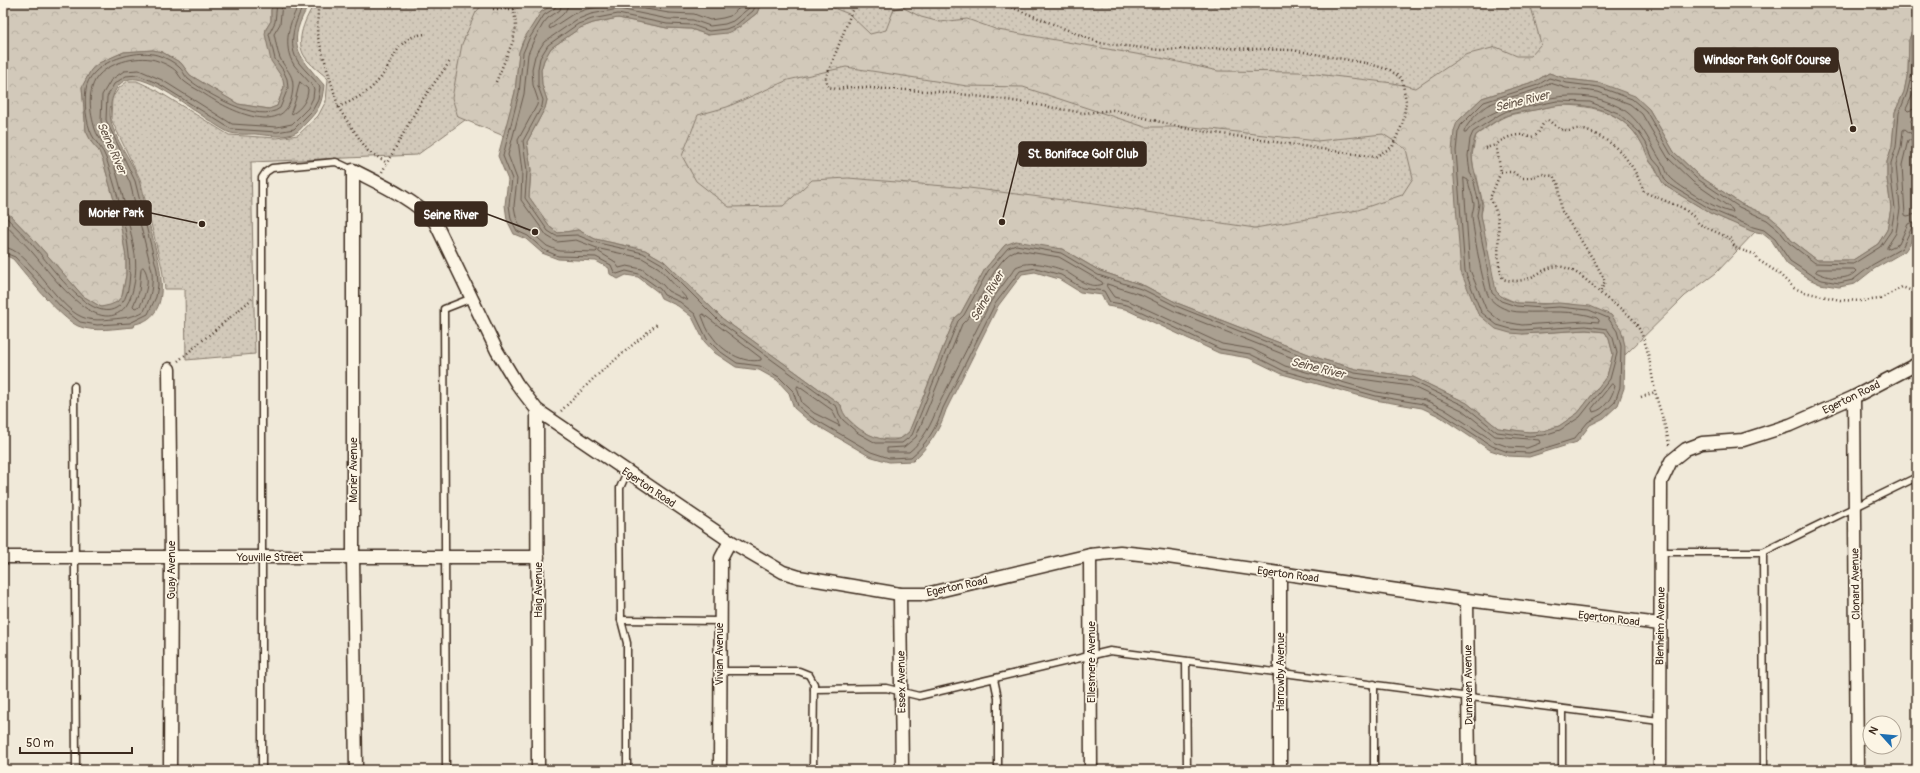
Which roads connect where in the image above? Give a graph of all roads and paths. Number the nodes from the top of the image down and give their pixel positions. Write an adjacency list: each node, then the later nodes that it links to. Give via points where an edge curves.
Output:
1 (320, 3): 10 (path, via 317,34)
2 (522, 3): 6 (path)
3 (856, 3): 4 (path, via 826,78 828,87 943,92 1084,113 1113,110 1189,129 1375,157 1392,147 1403,123 1406,101 1402,79 1390,70 1366,62 1292,50 1160,50 1100,43)
4 (1001, 3)
5 (493, 9): 6 (path)
6 (514, 9): 9 (path, via 516,26 513,41)
7 (427, 34): 10 (path, via 418,34 402,42 377,82 352,101)
8 (451, 60): 13 (path, via 422,100)
9 (496, 82)
10 (338, 107): 13 (path, via 368,151)
11 (1496, 145): 12 (path); 15 (path); 19 (path, via 1511,136 1537,135 1548,120 1567,131 1576,128 1585,130 1606,139 1620,149 1633,167 1644,192 1683,208 1699,224 1731,239 1735,248 1754,254 1794,288 1840,300 1880,299 1902,287 1915,292)
12 (1485, 148)
13 (387, 162): 16 (path)
14 (353, 170): 16 (street, Egerton Road); 17 (lane, via 336,162 272,168 266,172 262,178); 43 (street, Morier Avenue)
15 (1501, 172): 18 (path, via 1513,172 1521,178 1542,174 1553,176 1559,185 1561,210 1605,281); 18 (path, via 1490,198 1498,217 1497,244 1503,279 1514,283 1552,267 1563,267 1592,283)
16 (376, 182): 20 (street, Egerton Road, via 422,209 435,222)
17 (262, 291): 23 (path); 42 (lane)
18 (1600, 293): 25 (path, via 1635,322 1648,348)
19 (1917, 296)
20 (472, 298): 28 (street, Egerton Road, via 497,351 517,384); 44 (lane, via 444,309)
21 (657, 324): 29 (path, via 594,378)
22 (1917, 364): 27 (street, Egerton Road)
23 (169, 369): 41 (street, Guay Avenue)
24 (74, 386): 40 (lane)
25 (1655, 392): 26 (path); 30 (path)
26 (1641, 397)
27 (1854, 397): 30 (street, Egerton Road, via 1790,426 1743,440 1702,443 1686,449); 34 (street, Clonard Avenue)
28 (538, 410): 29 (street, Egerton Road); 45 (street, Haig Avenue)
29 (553, 420): 31 (street, Egerton Road)
30 (1671, 461): 33 (street, Egerton Road)
31 (627, 472): 35 (street, Egerton Road); 49 (lane, via 620,488)
32 (1917, 477): 34 (lane)
33 (1661, 482): 36 (street, Blenheim Avenue)
34 (1855, 508): 37 (lane); 82 (street, Clonard Avenue)
35 (730, 541): 47 (street, Egerton Road, via 783,572 799,577); 50 (street, Vivian Avenue, via 721,558)
36 (1661, 552): 37 (lane); 51 (street, Blenheim Avenue)
37 (1763, 552): 81 (lane)
38 (1090, 555): 46 (street, Egerton Road, via 1120,552); 47 (street, Egerton Road, via 926,594); 52 (street, Ellesmere Avenue)
39 (3, 557): 40 (street, Youville Street)
40 (75, 557): 41 (street, Youville Street); 63 (lane)
41 (171, 557): 42 (street, Youville Street); 64 (street, Guay Avenue)
42 (261, 557): 43 (street, Youville Street); 65 (lane)
43 (353, 557): 44 (street, Youville Street); 66 (street, Morier Avenue)
44 (444, 557): 45 (street, Youville Street); 67 (lane)
45 (538, 557): 68 (street, Haig Avenue)
46 (1280, 574): 48 (street, Egerton Road); 55 (street, Harrowby Avenue)
47 (900, 594): 59 (street, Essex Avenue)
48 (1467, 600): 51 (street, Egerton Road); 60 (street, Dunraven Avenue)
49 (621, 620): 50 (lane); 69 (lane, via 626,643)
50 (719, 621): 54 (street, Vivian Avenue)
51 (1660, 624): 62 (street, Blenheim Avenue)
52 (1091, 656): 53 (lane, via 1110,651); 56 (lane); 74 (street, Ellesmere Avenue)
53 (1186, 661): 55 (lane); 75 (lane)
54 (720, 671): 58 (lane, via 799,671 809,675); 70 (street, Vivian Avenue)
55 (1280, 673): 57 (lane); 76 (street, Harrowby Avenue)
56 (994, 679): 59 (lane, via 919,696); 73 (lane, via 998,698)
57 (1374, 684): 60 (lane); 77 (lane)
58 (814, 689): 59 (lane, via 886,688); 71 (lane)
59 (902, 693): 72 (street, Essex Avenue)
60 (1469, 697): 61 (lane); 78 (street, Dunraven Avenue)
61 (1562, 709): 62 (lane); 79 (lane)
62 (1659, 721): 80 (street, Blenheim Avenue)
63 (76, 770)
64 (170, 770)
65 (262, 770)
66 (356, 770)
67 (446, 770)
68 (538, 770)
69 (627, 770)
70 (720, 770)
71 (814, 770)
72 (902, 770)
73 (998, 770)
74 (1091, 770)
75 (1187, 770)
76 (1280, 770)
77 (1374, 770)
78 (1469, 770)
79 (1562, 770)
80 (1660, 770)
81 (1764, 770)
82 (1857, 770)

